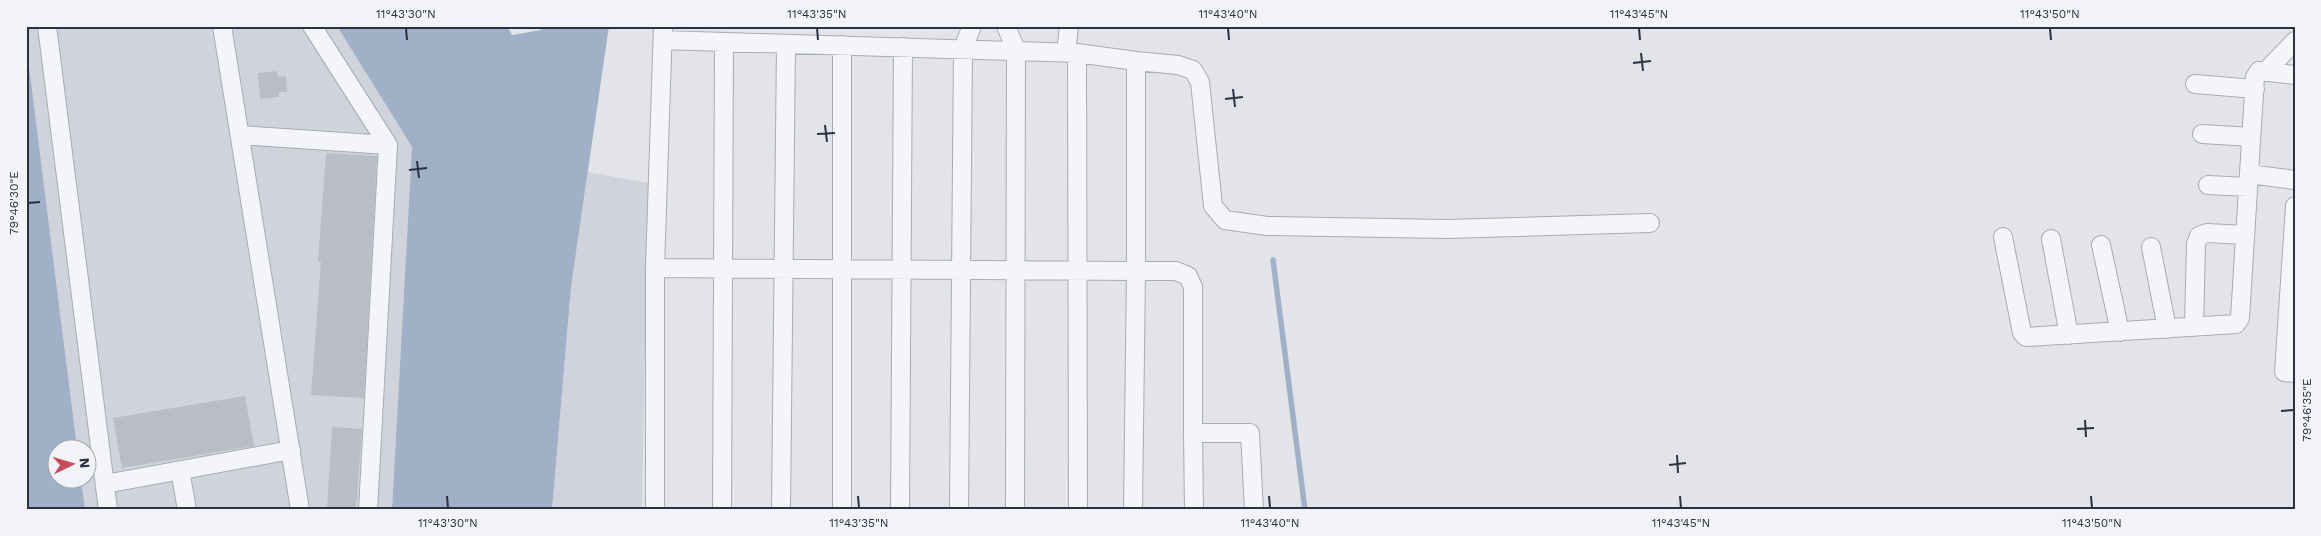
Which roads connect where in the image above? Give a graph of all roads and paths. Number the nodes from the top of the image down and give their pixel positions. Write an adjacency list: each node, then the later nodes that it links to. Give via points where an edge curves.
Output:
1 (47, 26): 52 (street)
2 (222, 26): 22 (street)
3 (312, 26): 24 (street)
4 (972, 26): 13 (street)
5 (1006, 26): 14 (street)
6 (1069, 26): 15 (street)
7 (663, 33): 9 (street); 35 (street)
8 (2295, 41): 17 (street)
9 (724, 42): 10 (street); 36 (street)
10 (786, 44): 11 (street); 37 (street)
11 (842, 45): 12 (street); 38 (street)
12 (903, 47): 13 (street); 39 (street)
13 (963, 48): 14 (street); 40 (street)
14 (1016, 50): 15 (street); 41 (street)
15 (1071, 52): 16 (street); 42 (street)
16 (1136, 61): 29 (street, via 1178,65 1193,70 1200,82 1213,206 1225,220 1267,226 1447,229); 43 (street)
17 (2266, 71): 18 (street); 20 (street, via 2255,77)
18 (2295, 75)
19 (2195, 84): 20 (street)
20 (2255, 89): 23 (street)
21 (2202, 134): 23 (street)
22 (240, 135): 24 (street); 50 (street)
23 (2252, 137): 26 (street)
24 (388, 145): 56 (street)
25 (2295, 180): 26 (street)
26 (2249, 181): 27 (street); 30 (street)
27 (2208, 185)
28 (2295, 206): 48 (street, via 2284,372)
29 (1650, 223)
30 (2245, 235): 44 (street, via 2240,318 2236,324); 44 (street, via 2206,233 2199,236 2196,244)
31 (2003, 237): 47 (street, via 2022,333 2031,338)
32 (2051, 239): 47 (street)
33 (2101, 245): 46 (street)
34 (2151, 247): 45 (street)
35 (655, 268): 36 (street); 57 (street)
36 (724, 269): 37 (street); 58 (street)
37 (783, 269): 38 (street); 59 (street)
38 (841, 269): 39 (street); 60 (street)
39 (902, 270): 40 (street); 61 (street)
40 (962, 270): 41 (street); 62 (street)
41 (1016, 270): 42 (street); 63 (street)
42 (1078, 270): 43 (street); 64 (street)
43 (1136, 271): 49 (street, via 1176,271 1188,276 1193,287); 65 (street)
44 (2194, 328): 45 (street)
45 (2167, 329): 46 (street)
46 (2120, 332): 47 (street)
47 (2069, 335)
48 (2295, 373)
49 (1193, 433): 66 (street); 67 (street, via 1250,433)
50 (291, 450): 51 (street); 55 (street)
51 (180, 470): 52 (street); 54 (street)
52 (105, 484): 53 (street)
53 (108, 510)
54 (187, 510)
55 (300, 510)
56 (368, 510)
57 (655, 510)
58 (722, 510)
59 (781, 510)
60 (842, 510)
61 (900, 510)
62 (959, 510)
63 (1015, 510)
64 (1078, 510)
65 (1133, 510)
66 (1194, 510)
67 (1254, 510)

